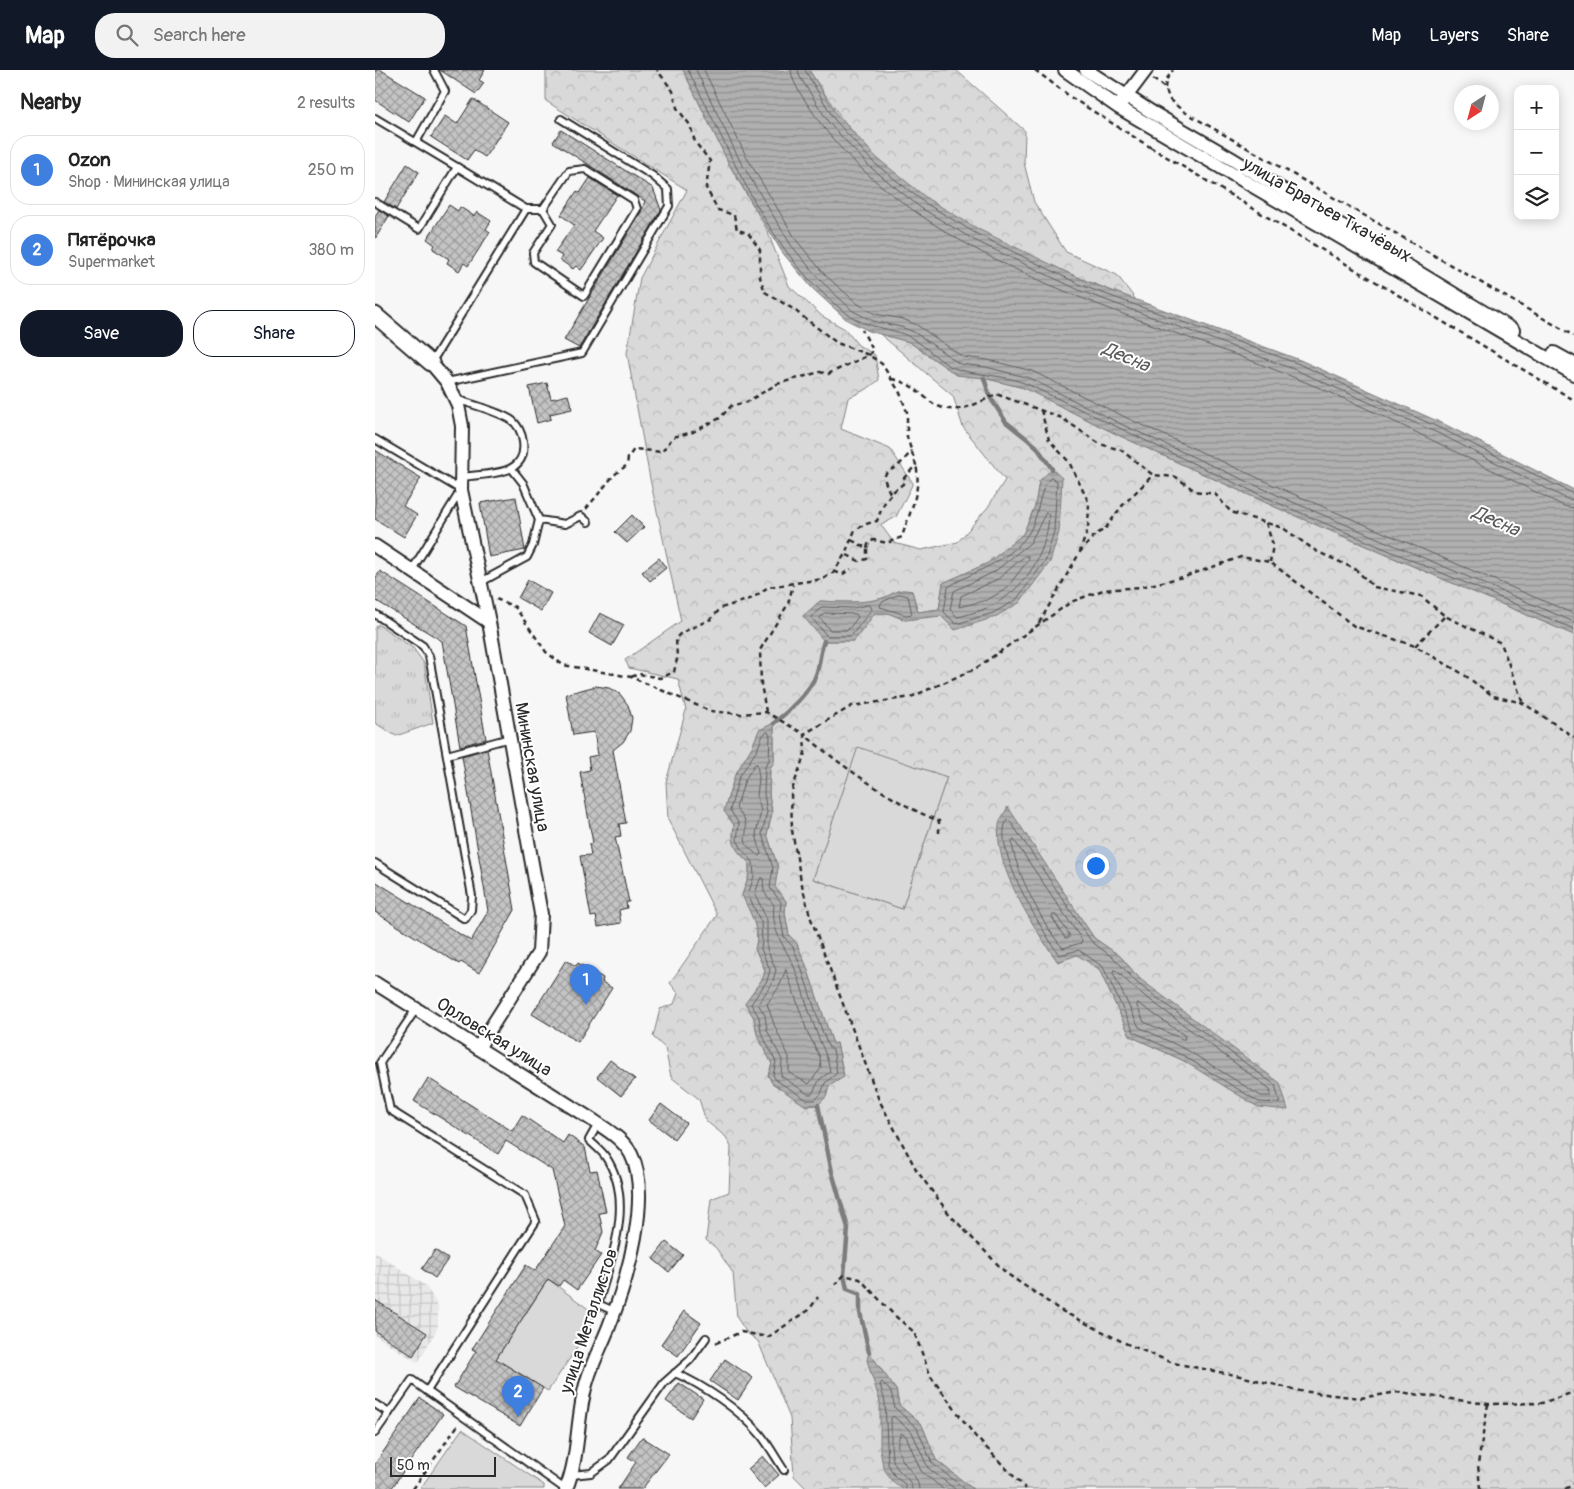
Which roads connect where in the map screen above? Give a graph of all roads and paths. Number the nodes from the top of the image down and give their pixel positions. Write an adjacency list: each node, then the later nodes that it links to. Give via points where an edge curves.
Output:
1 (435, 70): 11 (lane, via 445,92)
2 (657, 70): 20 (path, via 673,91 677,108 690,125 695,142 710,161 706,188 718,210 735,215 737,230 748,233 760,250 759,277 765,292 837,343)
3 (1065, 70): 8 (street, улица Братьев Ткачёвых)
4 (1086, 70): 8 (street, улица Братьев Ткачёвых)
5 (1173, 70): 7 (path)
6 (1145, 71): 7 (path); 8 (street)
7 (1165, 88): 19 (path, via 1169,100 1183,111)
8 (1122, 102): 22 (street, улица Братьев Ткачёвых); 23 (street, улица Братьев Ткачёвых)
9 (375, 118): 11 (lane)
10 (561, 119): 25 (lane, via 653,176 668,189 669,206 582,353)
11 (416, 142): 13 (lane)
12 (1150, 147): 27 (path)
13 (457, 167): 14 (lane, via 419,229); 15 (lane)
14 (375, 202)
15 (526, 209): 16 (lane); 21 (lane)
16 (543, 209): 16 (lane, via 569,171 585,169 634,200 637,209 584,296 534,262 533,253 551,224)
17 (375, 315): 21 (street)
18 (862, 330): 20 (path, via 873,350)
19 (1574, 336)
20 (869, 355): 24 (path, via 882,364); 37 (path, via 828,374 820,372 777,384 745,402 732,405 720,418 693,432 673,437 662,452 634,449 627,465 614,475)
21 (431, 363): 25 (street, Мининская улица)
22 (1574, 364)
23 (1574, 374)
24 (891, 379): 28 (path, via 907,382 934,404 953,410 982,403 996,394); 30 (path, via 907,412 907,437)
25 (447, 382): 26 (street, Мининская улица)
26 (454, 398): 32 (lane, via 512,420 522,434 524,448 519,464); 34 (street, Мининская улица, via 462,426)
27 (1574, 400)
28 (1041, 410): 33 (path, via 1063,418 1100,444 1121,450); 44 (path, via 1049,440 1069,462 1089,503 1087,529)
29 (375, 439): 35 (lane)
30 (912, 451): 31 (path); 36 (path, via 885,474 884,482)
31 (916, 465): 36 (path, via 903,479 903,484); 42 (path, via 919,478 917,494 902,537 887,543 874,540)
32 (512, 469): 34 (lane); 38 (lane, via 523,483)
33 (1153, 475): 40 (path, via 1176,477 1195,490 1215,494 1231,512); 44 (path)
34 (463, 477): 35 (street, Мининская улица)
35 (461, 490): 48 (lane); 51 (street, Мининская улица)
36 (890, 493): 41 (path, via 877,522 855,530)
37 (581, 516): 38 (lane, via 565,524); 39 (lane)
38 (539, 520): 51 (lane, via 527,557)
39 (588, 522)
40 (1266, 523): 46 (path, via 1273,545); 53 (path, via 1283,528 1316,552 1355,569 1374,587 1421,596)
41 (851, 540): 42 (path); 49 (path)
42 (867, 548): 45 (path, via 867,559 859,561)
43 (376, 550): 48 (street)
44 (1080, 552): 55 (path)
45 (847, 555)
46 (1270, 562): 55 (path, via 1241,557 1187,576 1141,587 1103,590 1071,602); 56 (path, via 1354,626)
47 (851, 569): 49 (path, via 843,574)
48 (412, 570): 54 (street)
49 (834, 572): 50 (path, via 823,579)
50 (793, 585): 57 (path, via 768,587 753,598 721,608 711,619 681,633 676,638 674,672 660,678 639,674); 59 (path, via 788,604 760,650)
51 (482, 588): 54 (street, Мининская улица); 57 (path, via 515,607 546,652 563,665)
52 (375, 614): 63 (lane, via 423,646 429,656)
53 (1445, 616): 56 (path); 58 (path, via 1501,642)
54 (489, 622): 62 (street, Мининская улица)
55 (1039, 625): 60 (path, via 975,669 911,697 852,706)
56 (1415, 646): 58 (path, via 1493,696)
57 (631, 677): 59 (path, via 709,711)
58 (1523, 703): 61 (path)
59 (766, 712): 60 (path)
60 (804, 734): 64 (path, via 821,749 915,811 939,821); 80 (path, via 805,753 791,793 792,830 810,916 879,1100 917,1171 950,1214 1006,1273 1059,1310 1173,1363 1300,1392 1360,1398 1399,1392)
61 (1574, 737)
62 (510, 738): 63 (lane); 68 (street, Мининская улица, via 541,914 539,952)
63 (447, 755): 65 (lane, via 472,896 471,910 465,919)
64 (939, 833)
65 (375, 863)
66 (375, 983): 67 (street, Орловская улица)
67 (416, 1009): 68 (street, Орловская улица); 69 (lane)
68 (478, 1048): 70 (street, Орловская улица)
69 (378, 1061): 77 (lane, via 390,1110 525,1194 536,1221)
70 (596, 1122): 73 (street, улица Металлистов, via 630,1153 637,1170 639,1190 635,1231); 73 (lane, via 589,1140 605,1157 618,1186 620,1224 598,1304)
71 (835, 1285): 89 (path, via 844,1275 860,1279 915,1332 931,1377 975,1436)
72 (818, 1297): 75 (path, via 809,1310 768,1336 741,1332)
73 (614, 1311): 85 (street, улица Металлистов, via 581,1402)
74 (706, 1338): 76 (lane, via 690,1360)
75 (711, 1347)
76 (675, 1373): 84 (lane, via 694,1381 748,1422); 85 (lane, via 664,1383 609,1460 591,1473)
77 (427, 1391): 81 (lane, via 412,1380); 82 (lane)
78 (1574, 1392): 80 (path, via 1541,1403)
79 (375, 1404): 81 (lane)
80 (1488, 1404): 90 (path, via 1478,1464)
81 (389, 1413): 83 (lane)
82 (463, 1417): 87 (path); 88 (lane)
83 (375, 1434)
84 (784, 1470)
85 (572, 1475): 88 (street, улица Металлистов)
86 (1574, 1484): 91 (path)
87 (413, 1489)
88 (565, 1489)
89 (1027, 1489)
90 (1480, 1489)
91 (1565, 1489)

